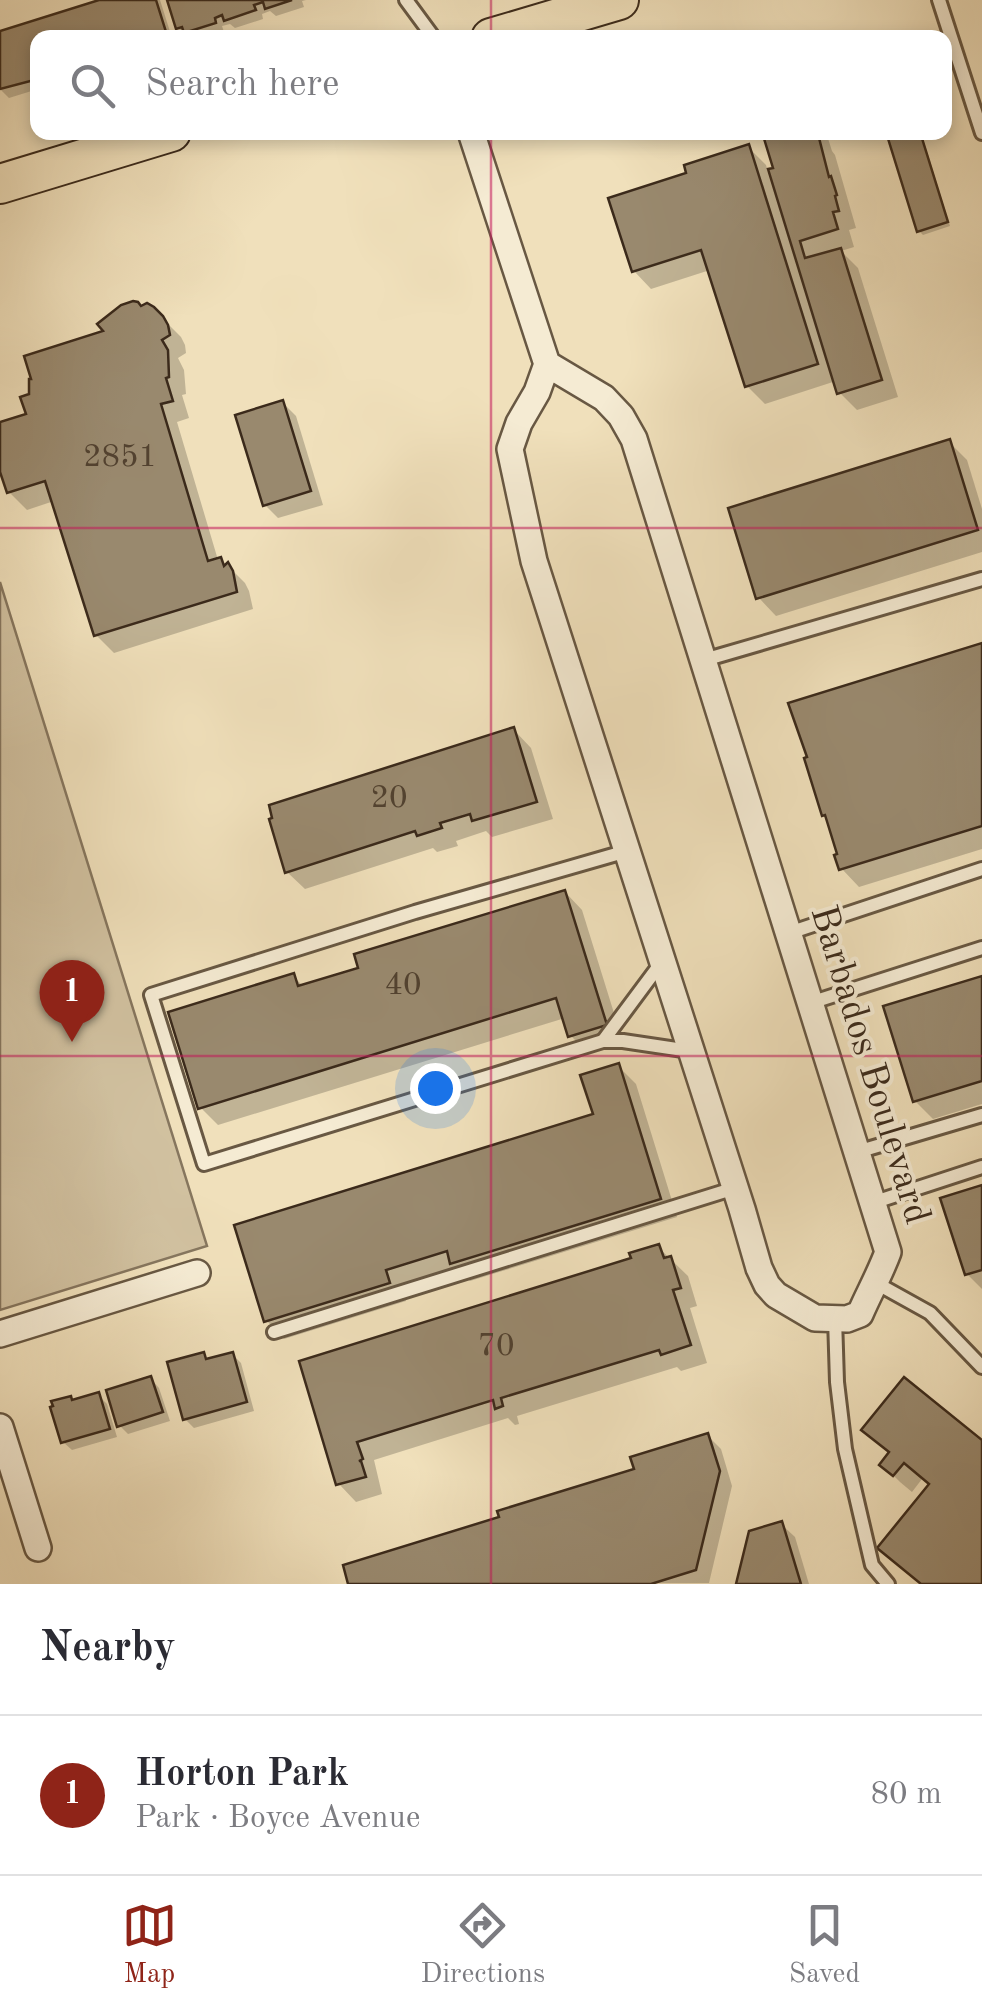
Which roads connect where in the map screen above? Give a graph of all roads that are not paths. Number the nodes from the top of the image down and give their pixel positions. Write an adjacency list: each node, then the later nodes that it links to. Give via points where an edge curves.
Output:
1 (406, 0): 4 (lane)
2 (939, 0): 6 (lane)
3 (595, 3): 5 (main road)
4 (428, 30)
5 (515, 30)
6 (949, 30)
7 (952, 40): 8 (lane)
8 (982, 133)
9 (145, 140): 11 (main road)
10 (474, 140): 12 (street)
11 (0, 184)
12 (547, 364): 14 (street, Barbados Boulevard, via 604,398 634,438); 15 (street, via 510,449 534,561)
13 (982, 579): 14 (lane)
14 (704, 660): 17 (street, Barbados Boulevard)
15 (627, 851): 19 (street); 21 (lane, via 151,995 204,1164)
16 (982, 869): 17 (lane)
17 (789, 932): 20 (street, Barbados Boulevard)
18 (982, 948): 20 (lane)
19 (662, 961): 21 (lane); 22 (street)
20 (810, 1003): 24 (street, Barbados Boulevard)
21 (603, 1041): 22 (lane)
22 (691, 1052): 26 (street)
23 (982, 1115): 24 (lane)
24 (857, 1152): 27 (street, Barbados Boulevard)
25 (982, 1167): 27 (lane)
26 (735, 1188): 30 (street, via 767,1286 816,1318); 31 (lane)
27 (872, 1202): 29 (street, Barbados Boulevard, via 888,1252)
28 (198, 1273): 32 (street)
29 (876, 1283): 30 (street, via 860,1314); 33 (lane, via 930,1313)
30 (835, 1318): 36 (lane, via 845,1449 872,1565)
31 (274, 1332)
32 (0, 1334)
33 (982, 1367)
34 (0, 1427): 35 (street)
35 (38, 1548)
36 (888, 1584)

